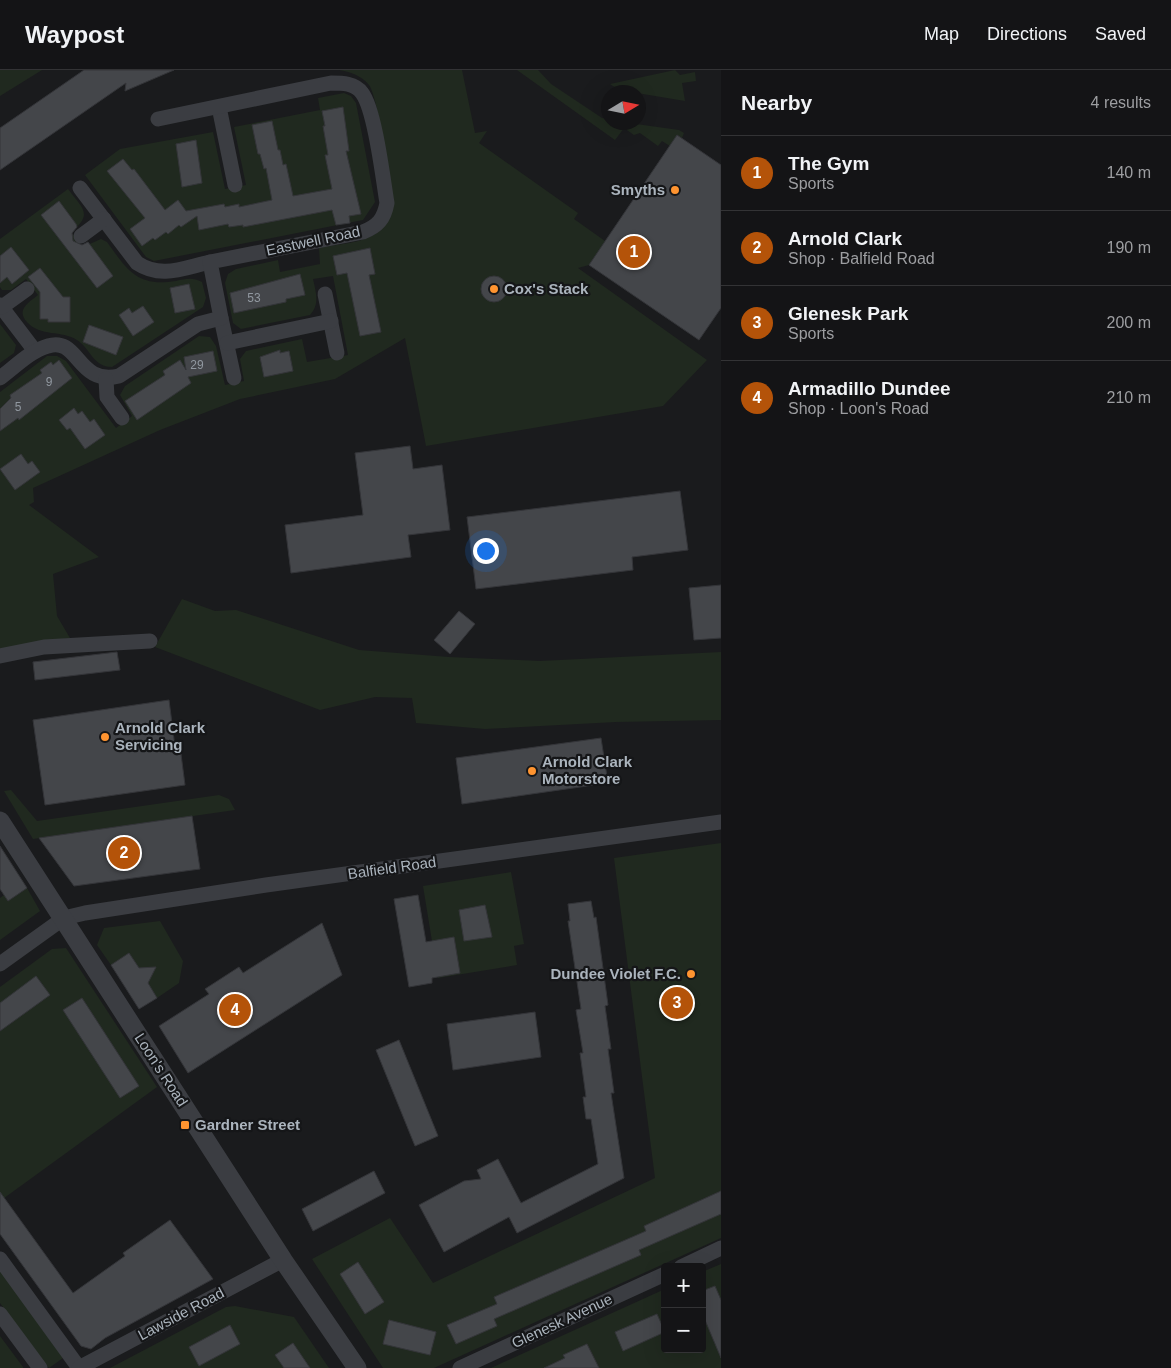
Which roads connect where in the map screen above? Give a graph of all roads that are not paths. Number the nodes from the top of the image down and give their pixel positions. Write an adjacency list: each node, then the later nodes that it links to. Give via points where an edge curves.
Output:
1 (219, 107): 2 (street, Eastwell Road); 3 (street); 7 (street, Eastwell Road, via 347,82 362,92 370,109 387,203 384,216 375,227 363,232)
2 (158, 119)
3 (235, 185)
4 (80, 188): 5 (street, Eastwell Road)
5 (104, 219): 6 (street); 7 (street, Eastwell Road, via 137,263 149,271 161,272)
6 (81, 236)
7 (210, 262): 11 (street)
8 (27, 288): 10 (street)
9 (325, 294): 12 (street)
10 (1, 306): 14 (street)
11 (221, 318): 13 (street); 18 (street, via 198,324 119,376)
12 (331, 321): 13 (street); 15 (street)
13 (226, 343): 17 (street)
14 (35, 351): 16 (street); 18 (street, via 50,345 63,346 74,353 92,375)
15 (337, 353)
16 (0, 378)
17 (234, 378)
18 (106, 380): 19 (street, via 107,396)
19 (122, 418)
20 (150, 641): 21 (street, via 44,647)
21 (0, 656)
22 (0, 821): 24 (street, Loon's Road)
23 (721, 822): 24 (street, Balfield Road, via 266,885)
24 (64, 918): 25 (street); 28 (street, Loon's Road)
25 (0, 964)
26 (721, 1248): 29 (street)
27 (0, 1259): 33 (street)
28 (283, 1260): 33 (street, Lawside Road); 34 (street, Loon's Road)
29 (689, 1263)
30 (661, 1276): 35 (street, Glenesk Avenue)
31 (0, 1314): 32 (street)
32 (40, 1368)
33 (79, 1368)
34 (357, 1368)
35 (460, 1368)

